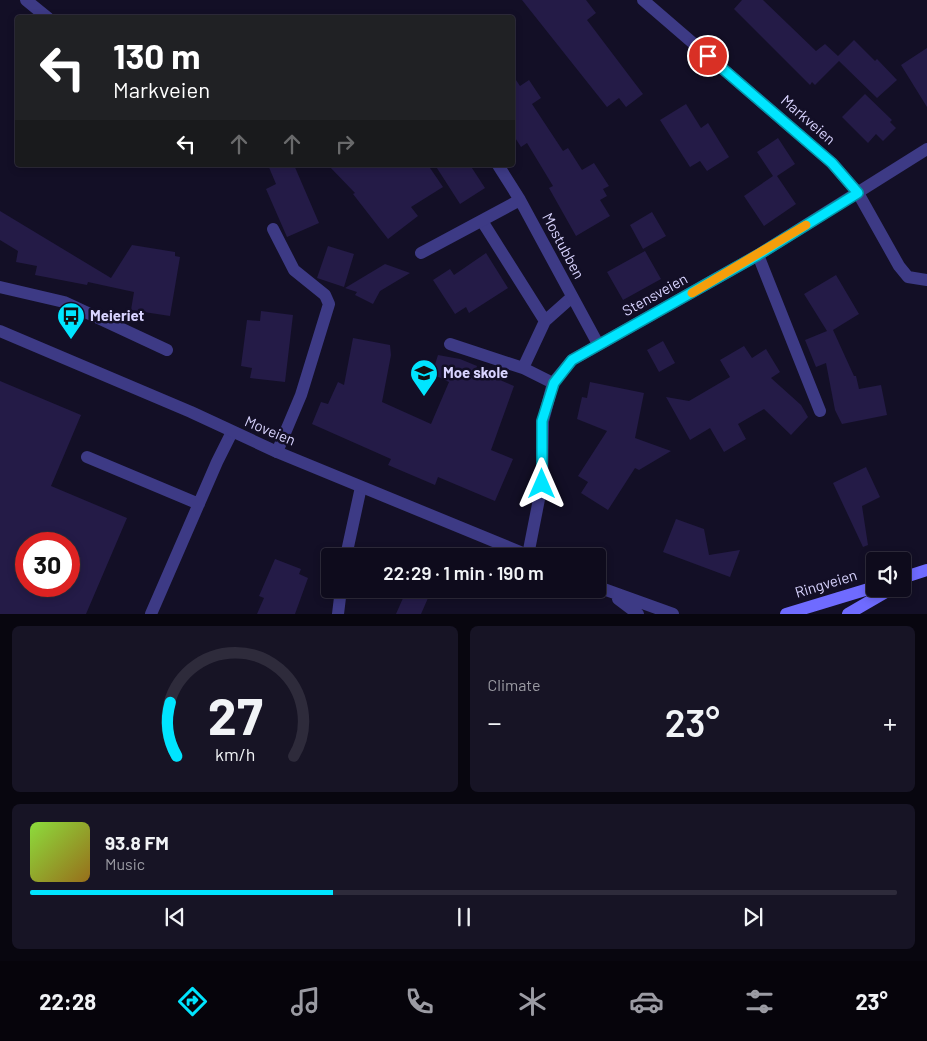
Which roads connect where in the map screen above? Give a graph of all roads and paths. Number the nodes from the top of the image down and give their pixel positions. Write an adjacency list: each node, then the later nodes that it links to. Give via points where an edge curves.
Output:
1 (26, 0): 3 (street)
2 (643, 0): 6 (street, Markveien, via 832,163)
3 (44, 15)
4 (927, 149): 6 (street, Stensveien)
5 (499, 167): 7 (street, Mostubben)
6 (858, 193): 11 (street, Stensveien); 12 (street, Markveien, via 899,266 908,277)
7 (520, 200): 8 (street); 14 (street, Mostubben)
8 (482, 221): 10 (street); 15 (street)
9 (273, 229): 24 (street, via 294,270 325,295 329,304 301,395)
10 (421, 253)
11 (758, 255): 18 (street, Stensveien); 22 (street)
12 (927, 280)
13 (0, 287): 19 (street, via 64,302)
14 (572, 297): 15 (street); 18 (street, Mostubben)
15 (545, 321): 20 (street)
16 (0, 331): 23 (street, Moveien)
17 (450, 344): 20 (street)
18 (598, 344): 21 (street, Stensveien, via 572,360)
19 (167, 350)
20 (523, 368): 21 (street)
21 (554, 383): 30 (street, Stensveien, via 542,421 542,484)
22 (820, 411)
23 (232, 432): 24 (street, Moveien); 27 (street)
24 (277, 452): 26 (street, Moveien)
25 (87, 457): 27 (street)
26 (361, 487): 28 (street); 29 (street, Moveien)
27 (199, 504): 36 (street)
28 (348, 548)
29 (510, 548)
30 (530, 548)
31 (866, 590): 40 (main road, Ringveien)
32 (606, 591): 33 (street)
33 (610, 593): 38 (street); 39 (street)
34 (877, 597): 41 (main road, Ringveien)
35 (341, 598): 37 (street)
36 (151, 614)
37 (338, 614)
38 (638, 614)
39 (673, 614)
40 (786, 614)
41 (848, 614)

